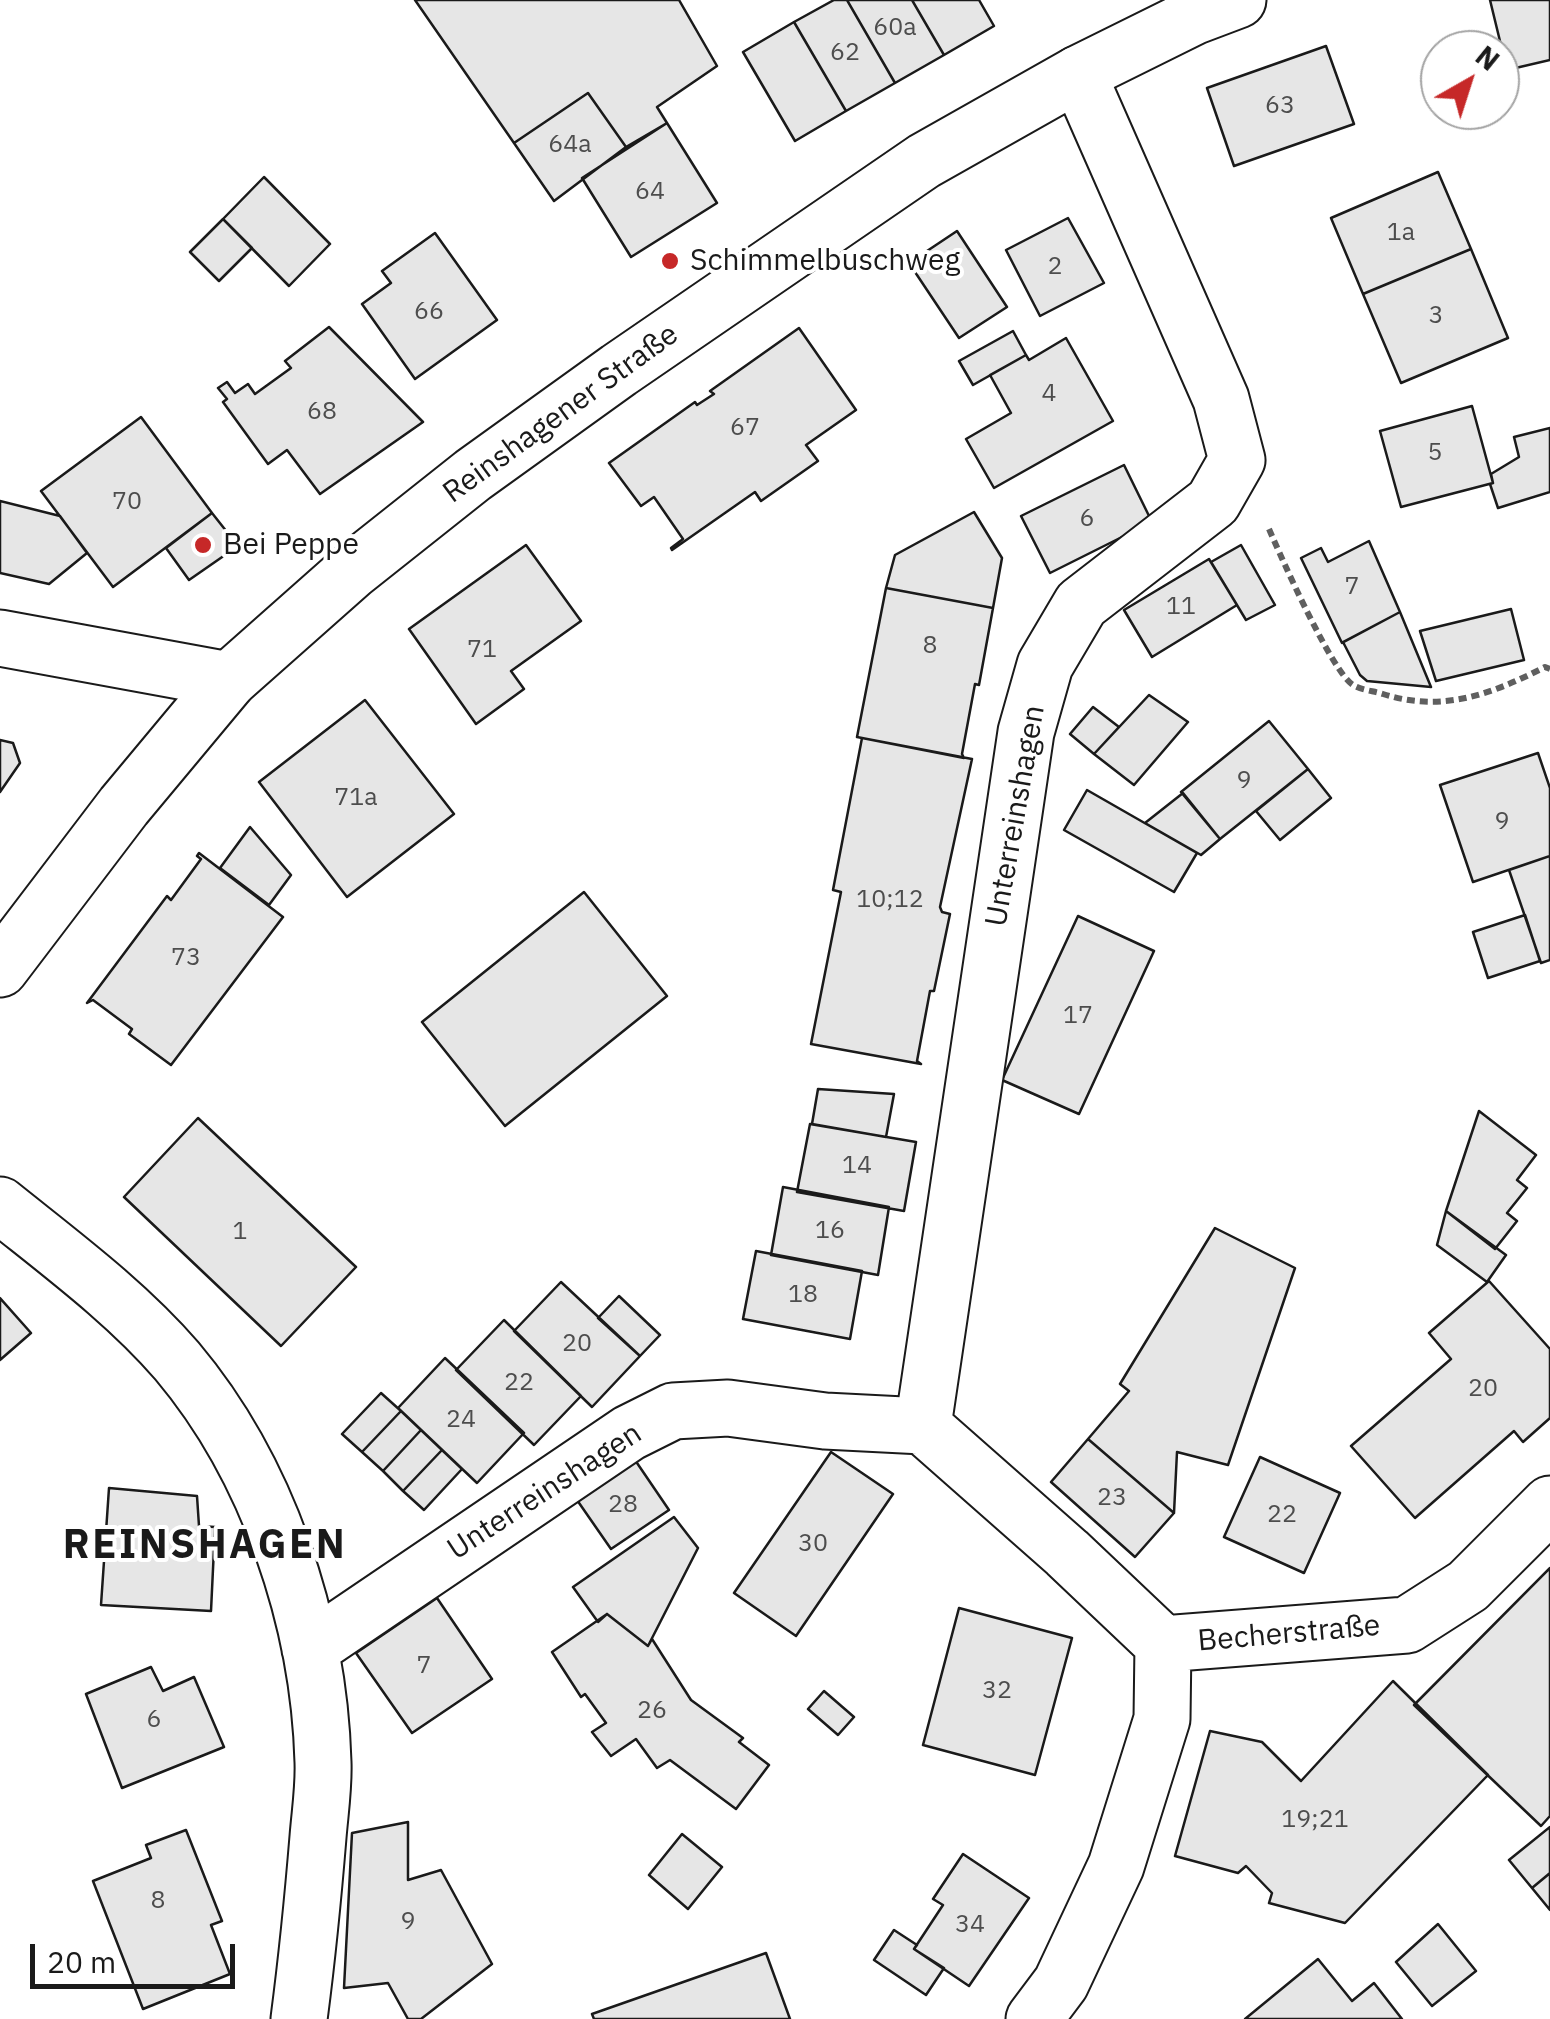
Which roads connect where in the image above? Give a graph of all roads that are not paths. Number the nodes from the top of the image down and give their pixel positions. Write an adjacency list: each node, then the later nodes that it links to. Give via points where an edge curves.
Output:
1 (1205, 6): 2 (street, Reinshagener Straße)
2 (1078, 74): 4 (street, Reinshagener Straße, via 924,161 602,382 352,571); 7 (street, Unterreinshagen, via 1221,399 1236,460 1213,502 1081,604 1045,665 1026,732)
3 (0, 638): 4 (street)
4 (229, 680): 5 (street, Reinshagener Straße)
5 (0, 970)
6 (0, 1206): 10 (street, via 124,1309 206,1397 274,1527)
7 (923, 1426): 9 (street); 10 (street, Unterreinshagen, via 728,1408 673,1411 629,1433)
8 (1550, 1504): 9 (street, Becherstraße, via 1468,1586 1407,1625)
9 (1164, 1644): 12 (street, via 1162,1719 1116,1866 1061,1983)
10 (310, 1650): 11 (street, via 324,1765)
11 (299, 2019)
12 (1034, 2019)

